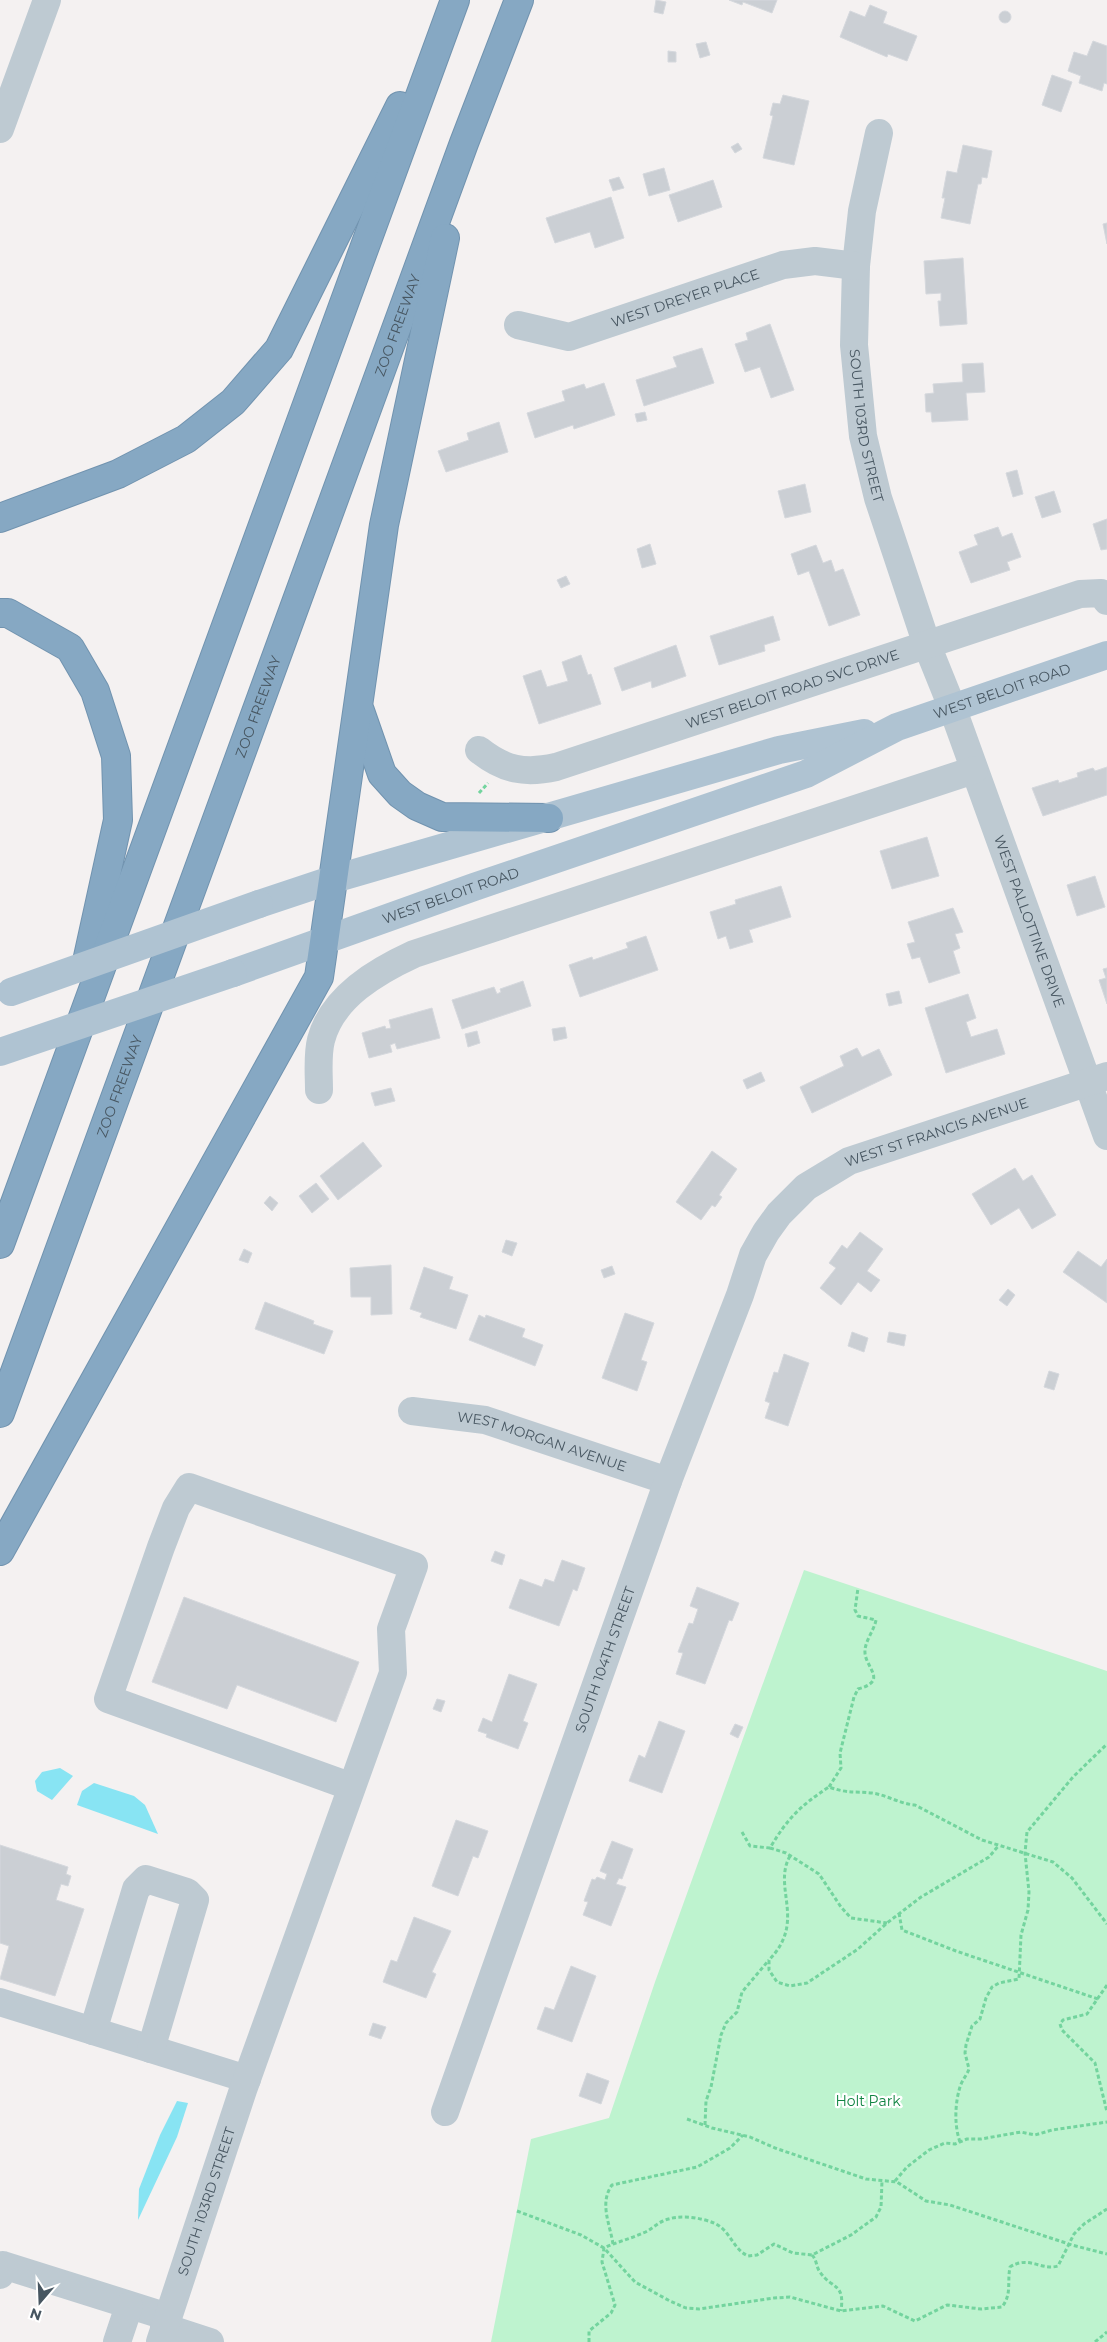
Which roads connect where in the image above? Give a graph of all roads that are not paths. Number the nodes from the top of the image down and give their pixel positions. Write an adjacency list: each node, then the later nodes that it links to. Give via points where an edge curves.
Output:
1 (48, 0): 4 (street)
2 (454, 0): 9 (highway, via 279,349 233,402 186,439 118,474); 24 (highway)
3 (519, 0): 6 (highway, ZOO FREEWAY)
4 (0, 129)
5 (880, 133): 7 (street, SOUTH 103RD STREET, via 862,211)
6 (464, 143): 14 (highway, via 384,524); 31 (highway, ZOO FREEWAY)
7 (856, 266): 8 (street, WEST DREYER PLACE, via 815,262 783,265 569,337); 12 (street, SOUTH 103RD STREET, via 854,345 864,436 878,498)
8 (518, 325)
9 (0, 518)
10 (1107, 601): 12 (street, WEST BELOIT ROAD SVC DRIVE, via 1101,593 1080,594)
11 (0, 613): 24 (highway, via 8,614 70,648 95,691 116,756 118,820)
12 (927, 645): 15 (street, SOUTH 103RD STREET); 17 (street, WEST BELOIT ROAD SVC DRIVE, via 535,772 514,769 492,760)
13 (1107, 655): 15 (main road, WEST BELOIT ROAD)
14 (357, 704): 19 (highway, via 382,774 400,794 417,806 442,817); 20 (highway)
15 (952, 707): 16 (main road, WEST BELOIT ROAD); 18 (street, WEST PALLOTTINE DRIVE)
16 (897, 727): 19 (main road, WEST BELOIT ROAD, via 780,750); 21 (main road, WEST BELOIT ROAD, via 806,774)
17 (479, 750)
18 (974, 770): 25 (street, WEST PALLOTTINE DRIVE); 26 (street, via 414,954 384,968 345,1000 326,1027 319,1056)
19 (549, 818): 20 (main road, WEST BELOIT ROAD)
20 (334, 879): 21 (highway); 22 (main road, WEST BELOIT ROAD, bridge)
21 (326, 940): 23 (main road, WEST BELOIT ROAD, bridge); 33 (highway, via 319,977)
22 (5, 994)
23 (0, 1052)
24 (64, 1069): 29 (highway)
25 (1098, 1080): 27 (street, WEST PALLOTTINE DRIVE); 28 (street, WEST ST FRANCIS AVENUE, via 849,1161 806,1187)
26 (319, 1090)
27 (1107, 1136)
28 (779, 1214): 32 (street, SOUTH 104TH STREET, via 753,1255)
29 (0, 1244)
30 (412, 1411): 32 (street, WEST MORGAN AVENUE, via 485,1420)
31 (0, 1413)
32 (668, 1481): 39 (street, SOUTH 104TH STREET)
33 (0, 1551)
34 (352, 1787): 34 (street, SOUTH 103RD STREET, via 393,1673 391,1629 414,1566 188,1487 157,1556 108,1699); 38 (street, SOUTH 103RD STREET)
35 (0, 2002): 36 (street)
36 (93, 2031): 37 (street); 37 (street, via 136,1889 146,1879 187,1892 195,1900)
37 (151, 2049): 38 (street)
38 (250, 2070): 42 (street, SOUTH 103RD STREET)
39 (445, 2112)
40 (0, 2275): 41 (street, via 3,2265)
41 (129, 2306): 42 (street); 43 (street)
42 (164, 2329): 44 (street)
43 (117, 2342)
44 (210, 2342)

